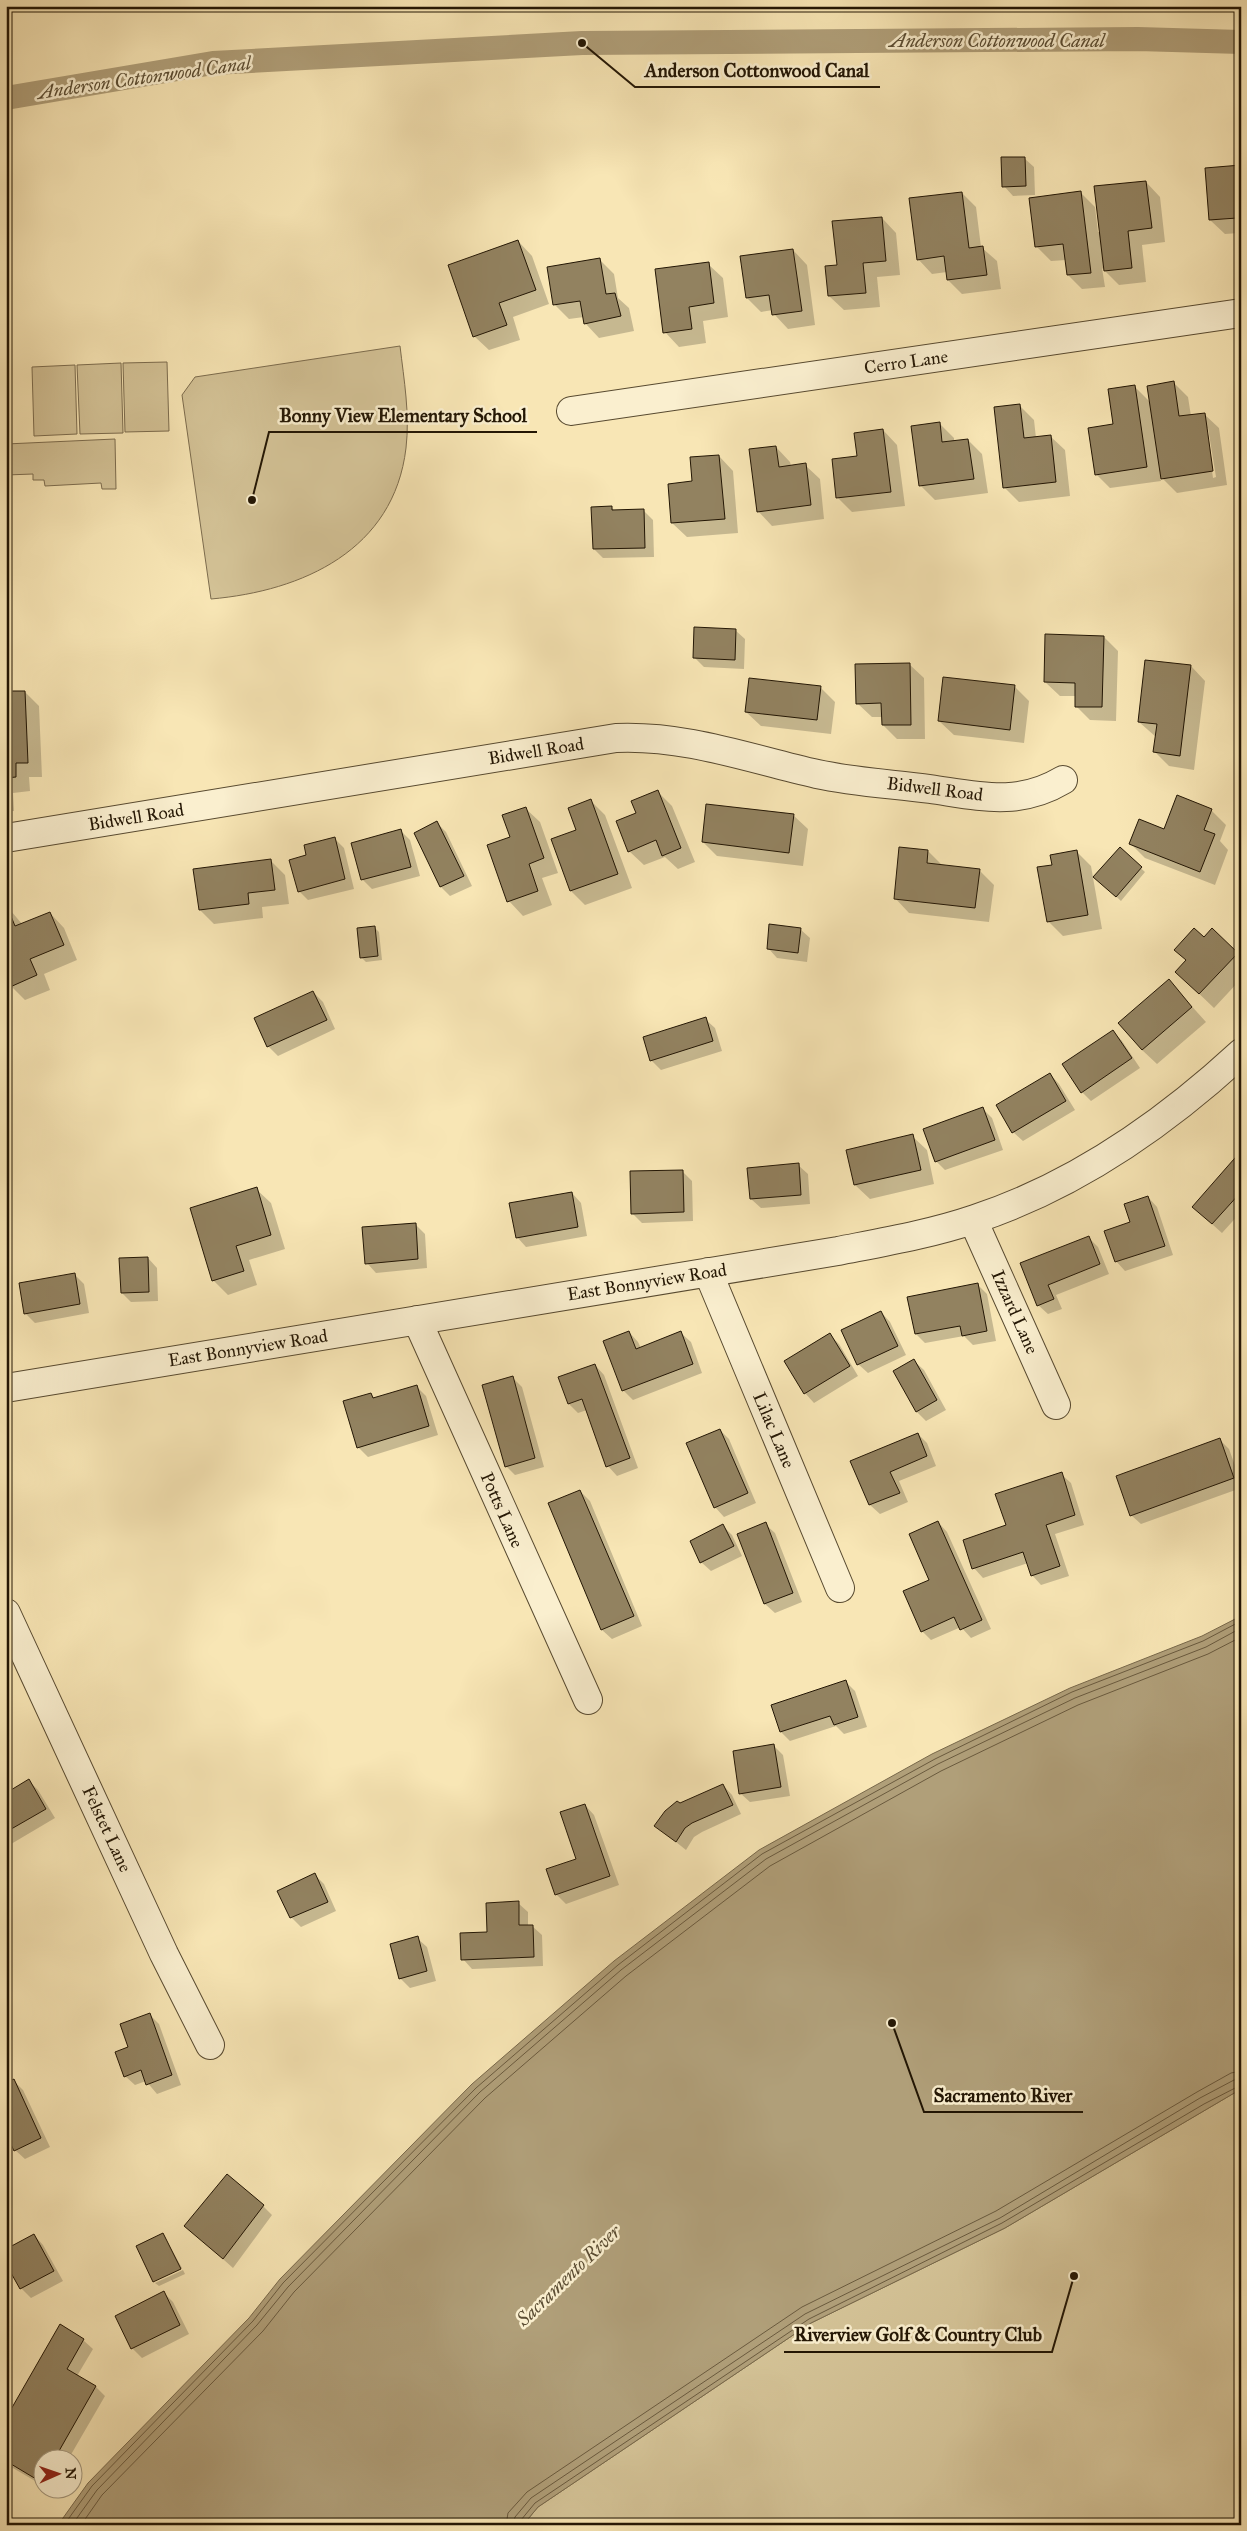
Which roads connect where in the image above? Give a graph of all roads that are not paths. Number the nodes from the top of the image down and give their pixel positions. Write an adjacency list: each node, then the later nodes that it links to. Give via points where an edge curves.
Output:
1 (1241, 313): 2 (street, Cerro Lane)
2 (571, 411)
3 (1063, 780): 4 (street, Bidwell Road, via 1049,789 1018,798 982,795 818,774 679,740 625,738)
4 (6, 838)
5 (1241, 1053): 6 (street, East Bonnyview Road, via 1159,1122 1101,1160 1023,1201)
6 (973, 1220): 7 (street, East Bonnyview Road, via 895,1240); 10 (street, Izzard Lane)
7 (708, 1272): 8 (street, East Bonnyview Road); 11 (street, Lilac Lane)
8 (417, 1320): 9 (street, East Bonnyview Road); 13 (street, Potts Lane)
9 (6, 1388)
10 (1056, 1405)
11 (840, 1588)
12 (6, 1613): 14 (street, Felstet Lane, via 164,1954)
13 (588, 1700)
14 (210, 2045)

